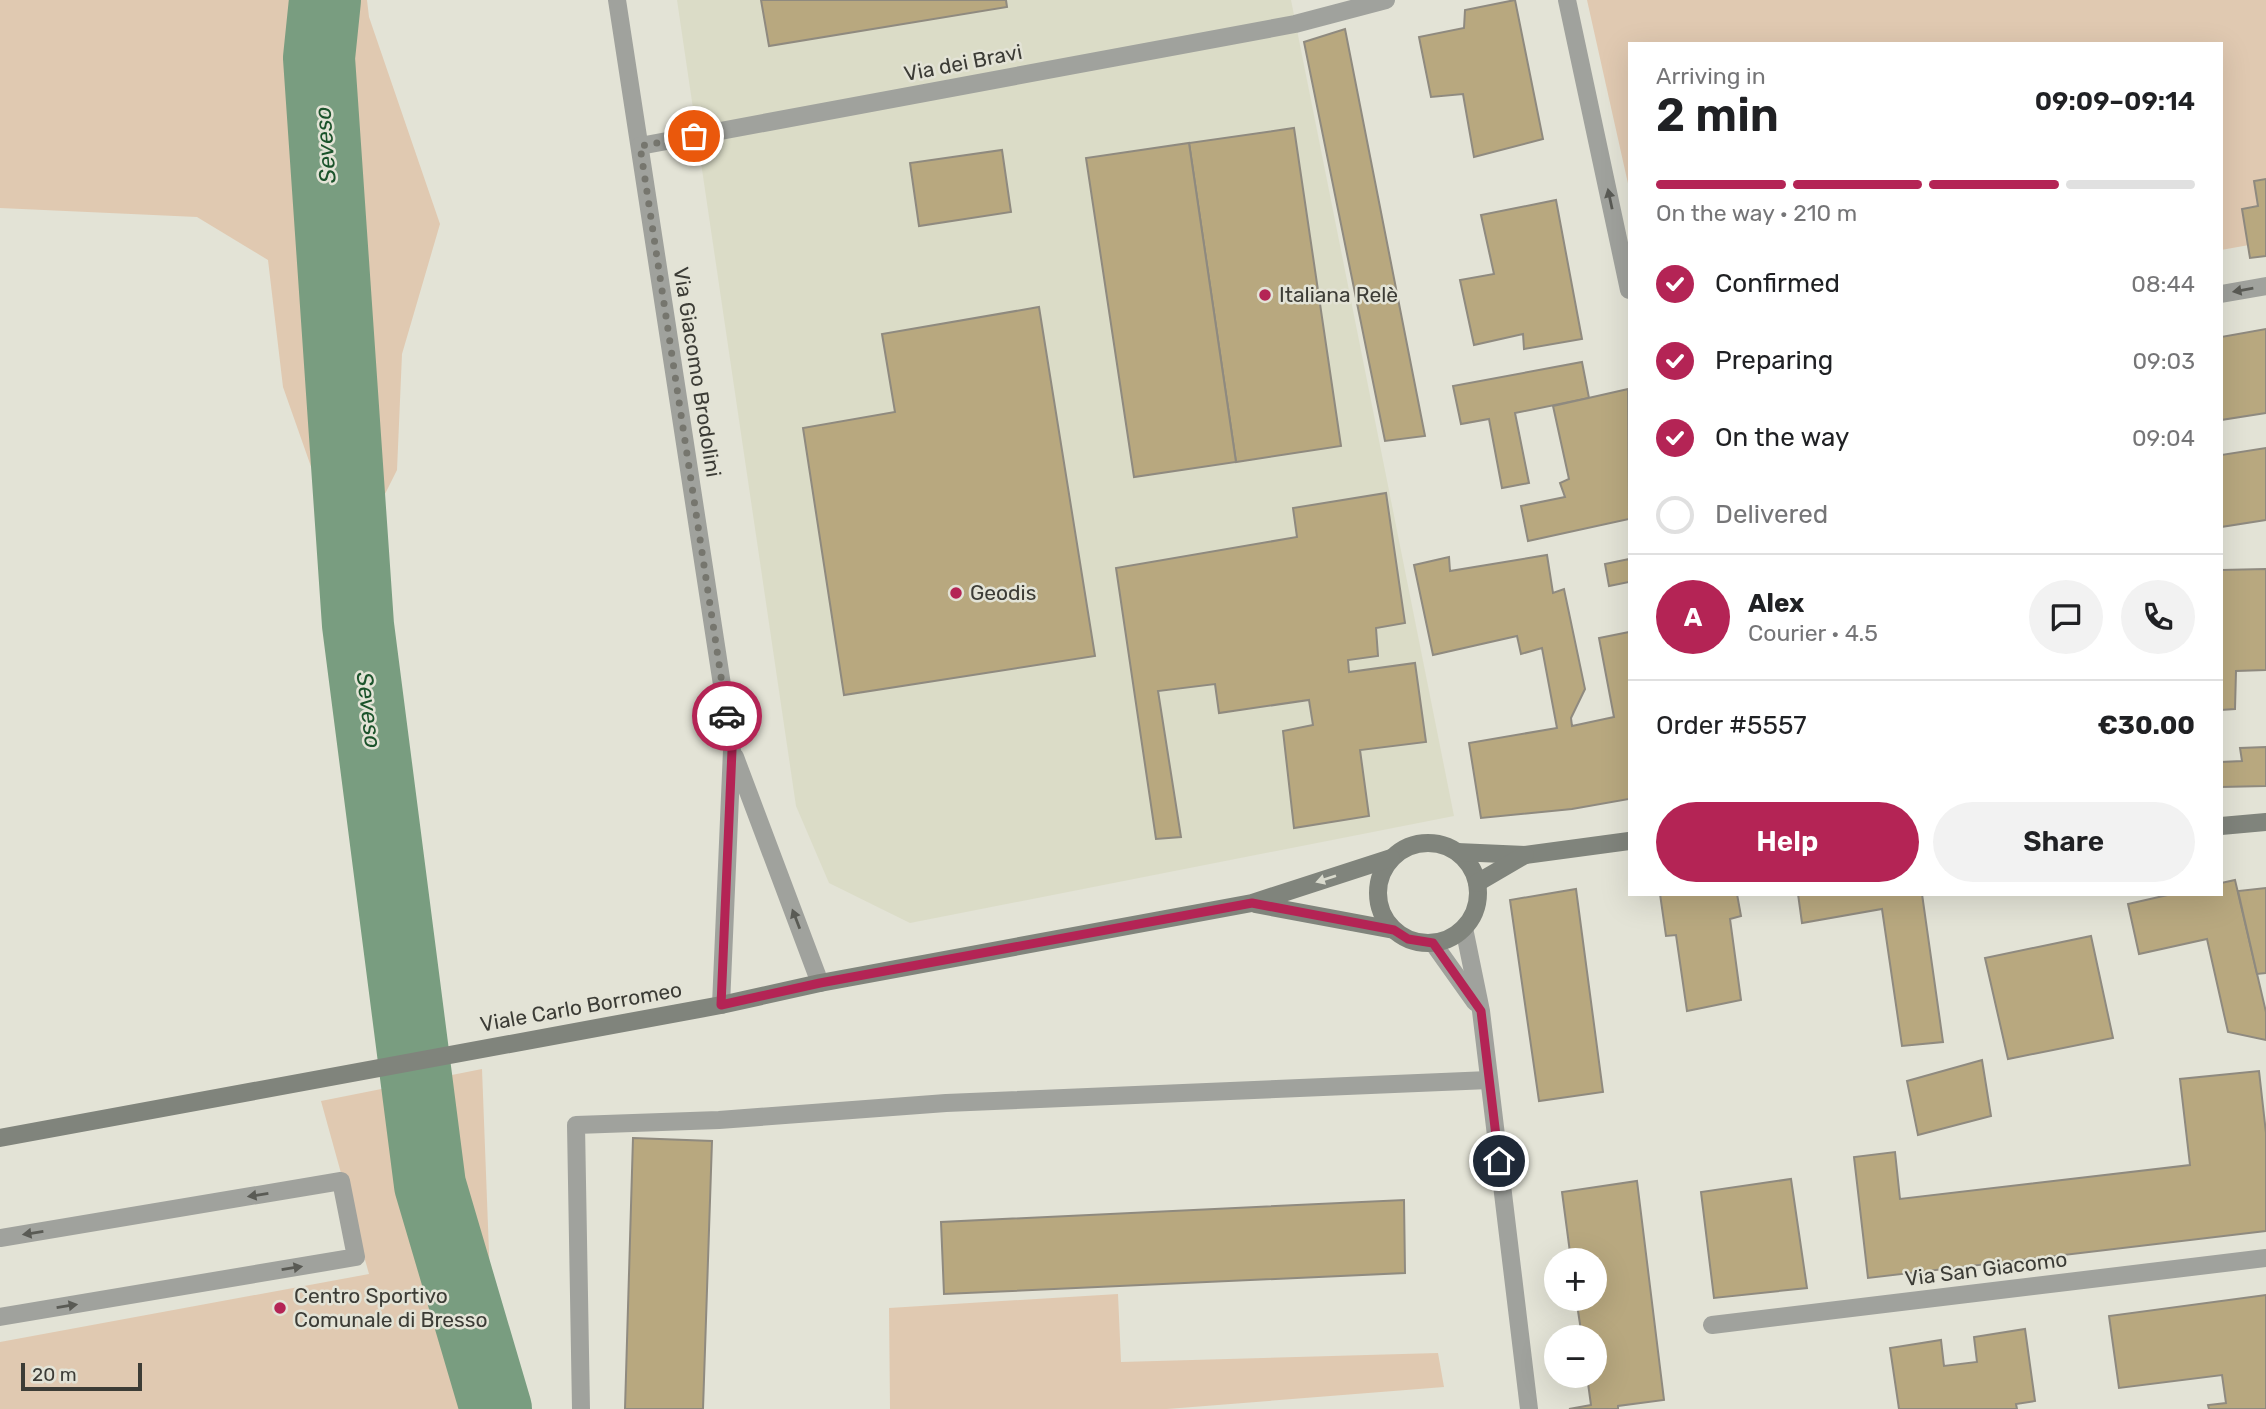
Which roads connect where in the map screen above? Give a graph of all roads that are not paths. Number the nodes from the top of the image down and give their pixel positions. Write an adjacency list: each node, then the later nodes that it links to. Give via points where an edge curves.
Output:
1 (617, 0): 4 (street, Via Giacomo Brodolini)
2 (1387, 0): 4 (street, Via dei Bravi, via 1295,24)
3 (1567, 0): 5 (street, one-way to 3)
4 (640, 146): 8 (street, Via Giacomo Brodolini)
5 (1628, 285)
6 (2266, 285): 7 (street, one-way to 7)
7 (2223, 294)
8 (732, 750): 20 (street, Via Giacomo Brodolini, one-way to 8); 21 (street, Via Giacomo Brodolini)
9 (2266, 822): 10 (street)
10 (2223, 826)
11 (1628, 841): 13 (street)
12 (1457, 852): 13 (street); 14 (street, via 1423,843); 15 (street, via 1471,867)
13 (1525, 855): 15 (street)
14 (1391, 858): 16 (street, Viale Carlo Borromeo, one-way to 16); 18 (street, via 1381,873 1378,890 1383,916)
15 (1477, 883): 17 (street, via 1477,900)
16 (1252, 903): 18 (street, Viale Carlo Borromeo); 20 (street, Viale Carlo Borromeo)
17 (1464, 928): 19 (street); 22 (street)
18 (1394, 930): 19 (street, via 1408,939)
19 (1433, 943): 22 (street)
20 (820, 983): 21 (street, Viale Carlo Borromeo)
21 (721, 1005): 24 (street, Viale Carlo Borromeo)
22 (1481, 1011): 23 (street)
23 (1489, 1080): 29 (street, via 576,1125); 30 (street)
24 (0, 1138)
25 (0, 1238): 27 (street, one-way to 25, via 356,1258 341,1181)
26 (2266, 1258): 28 (street, Via San Giacomo)
27 (0, 1317)
28 (1712, 1325)
29 (581, 1409)
30 (1529, 1409)

